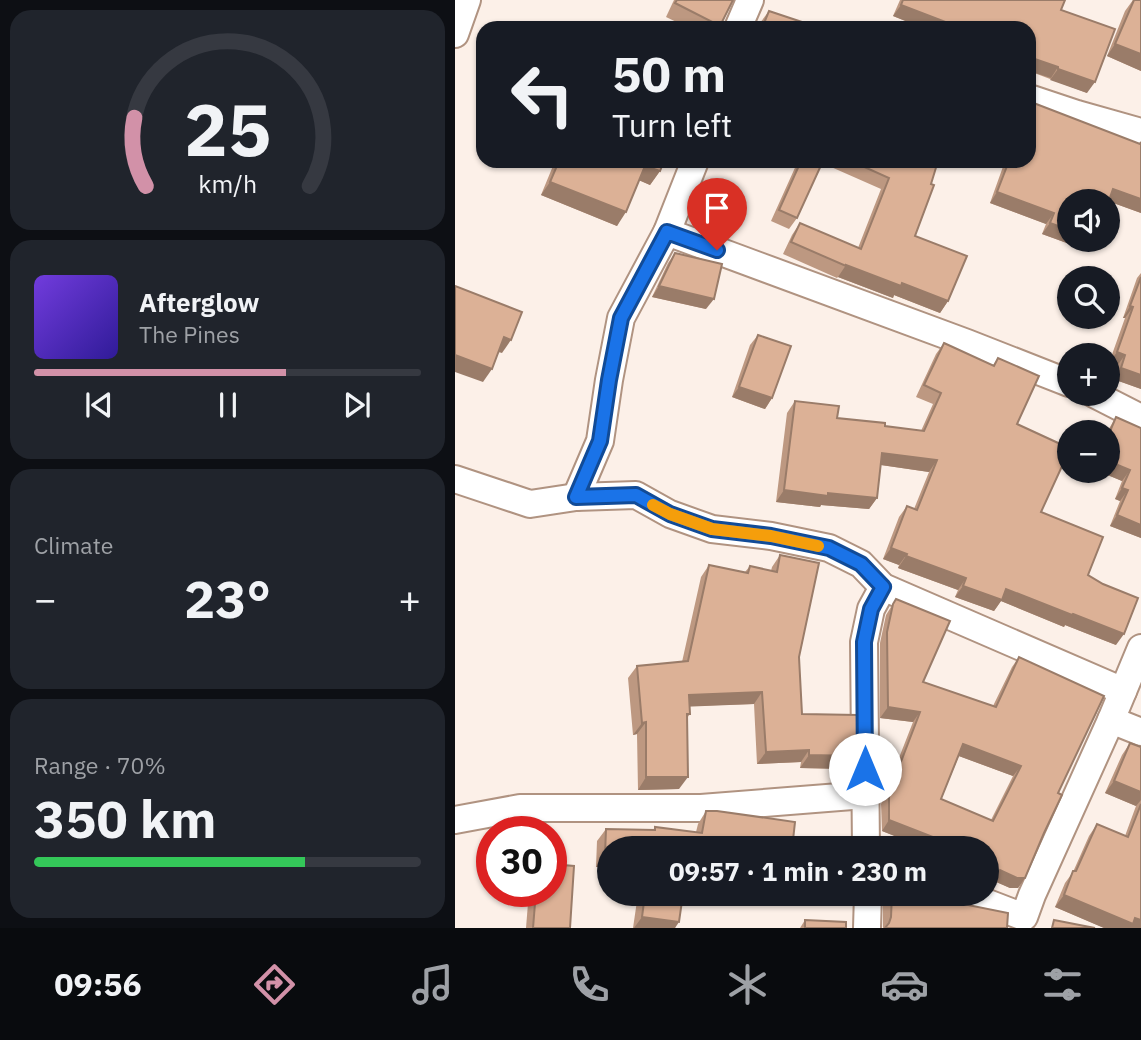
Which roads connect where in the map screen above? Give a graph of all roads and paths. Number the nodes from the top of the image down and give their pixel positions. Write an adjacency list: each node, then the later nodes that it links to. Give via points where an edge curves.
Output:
1 (467, 0): 4 (street)
2 (750, 0): 3 (street)
3 (742, 21)
4 (455, 34)
5 (1036, 99): 6 (street)
6 (1141, 132)
7 (692, 168): 8 (street)
8 (667, 232): 9 (street); 13 (street, via 621,318 600,441)
9 (1057, 378)
10 (1118, 406): 11 (street)
11 (1141, 418)
12 (455, 479): 13 (street, via 530,504)
13 (576, 497): 14 (street, via 636,495 712,529 829,548 861,564)
14 (883, 587): 16 (street); 19 (street, via 871,609 864,642)
15 (1141, 648): 16 (street)
16 (1123, 691): 17 (street)
17 (1111, 720): 18 (street); 23 (street, via 1024,917)
18 (1141, 732)
19 (865, 794): 20 (street, via 701,808 520,807); 21 (street)
20 (455, 820)
21 (867, 836)
22 (868, 906): 24 (street)
23 (995, 906)
24 (867, 928)

